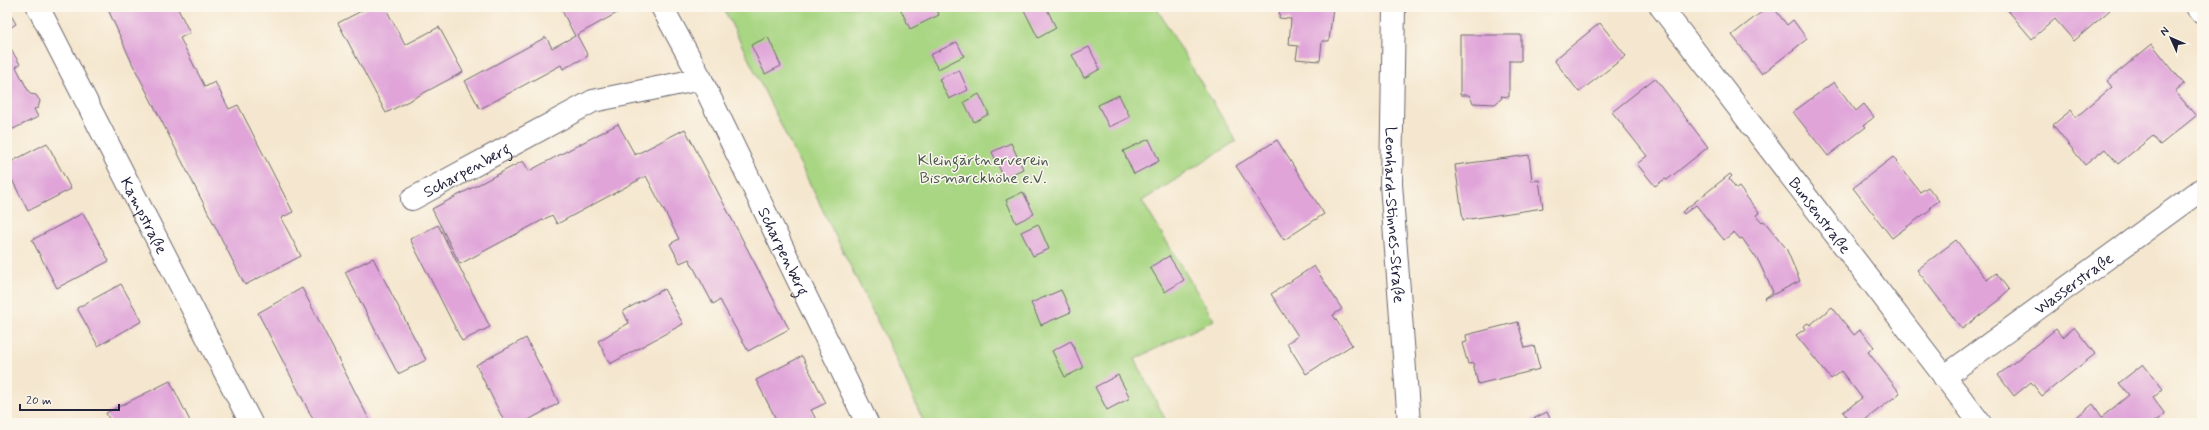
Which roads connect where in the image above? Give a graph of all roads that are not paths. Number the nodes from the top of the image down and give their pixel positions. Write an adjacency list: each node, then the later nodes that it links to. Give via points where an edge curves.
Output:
1 (38, 7): 11 (street, Kampstraße)
2 (662, 7): 7 (street, Scharpenberg)
3 (1394, 7): 13 (street, Leonhard-Stinnes-Straße, via 1391,184)
4 (1661, 7): 10 (street, Bunsenstraße)
5 (2197, 7): 6 (street)
6 (2202, 13)
7 (701, 79): 9 (street, Scharpenberg, via 593,101); 12 (street, Scharpenberg)
8 (2202, 189): 10 (street, Wasserstraße)
9 (412, 199)
10 (1944, 377): 14 (street, Bunsenstraße)
11 (251, 423)
12 (867, 423)
13 (1409, 423)
14 (1980, 423)

